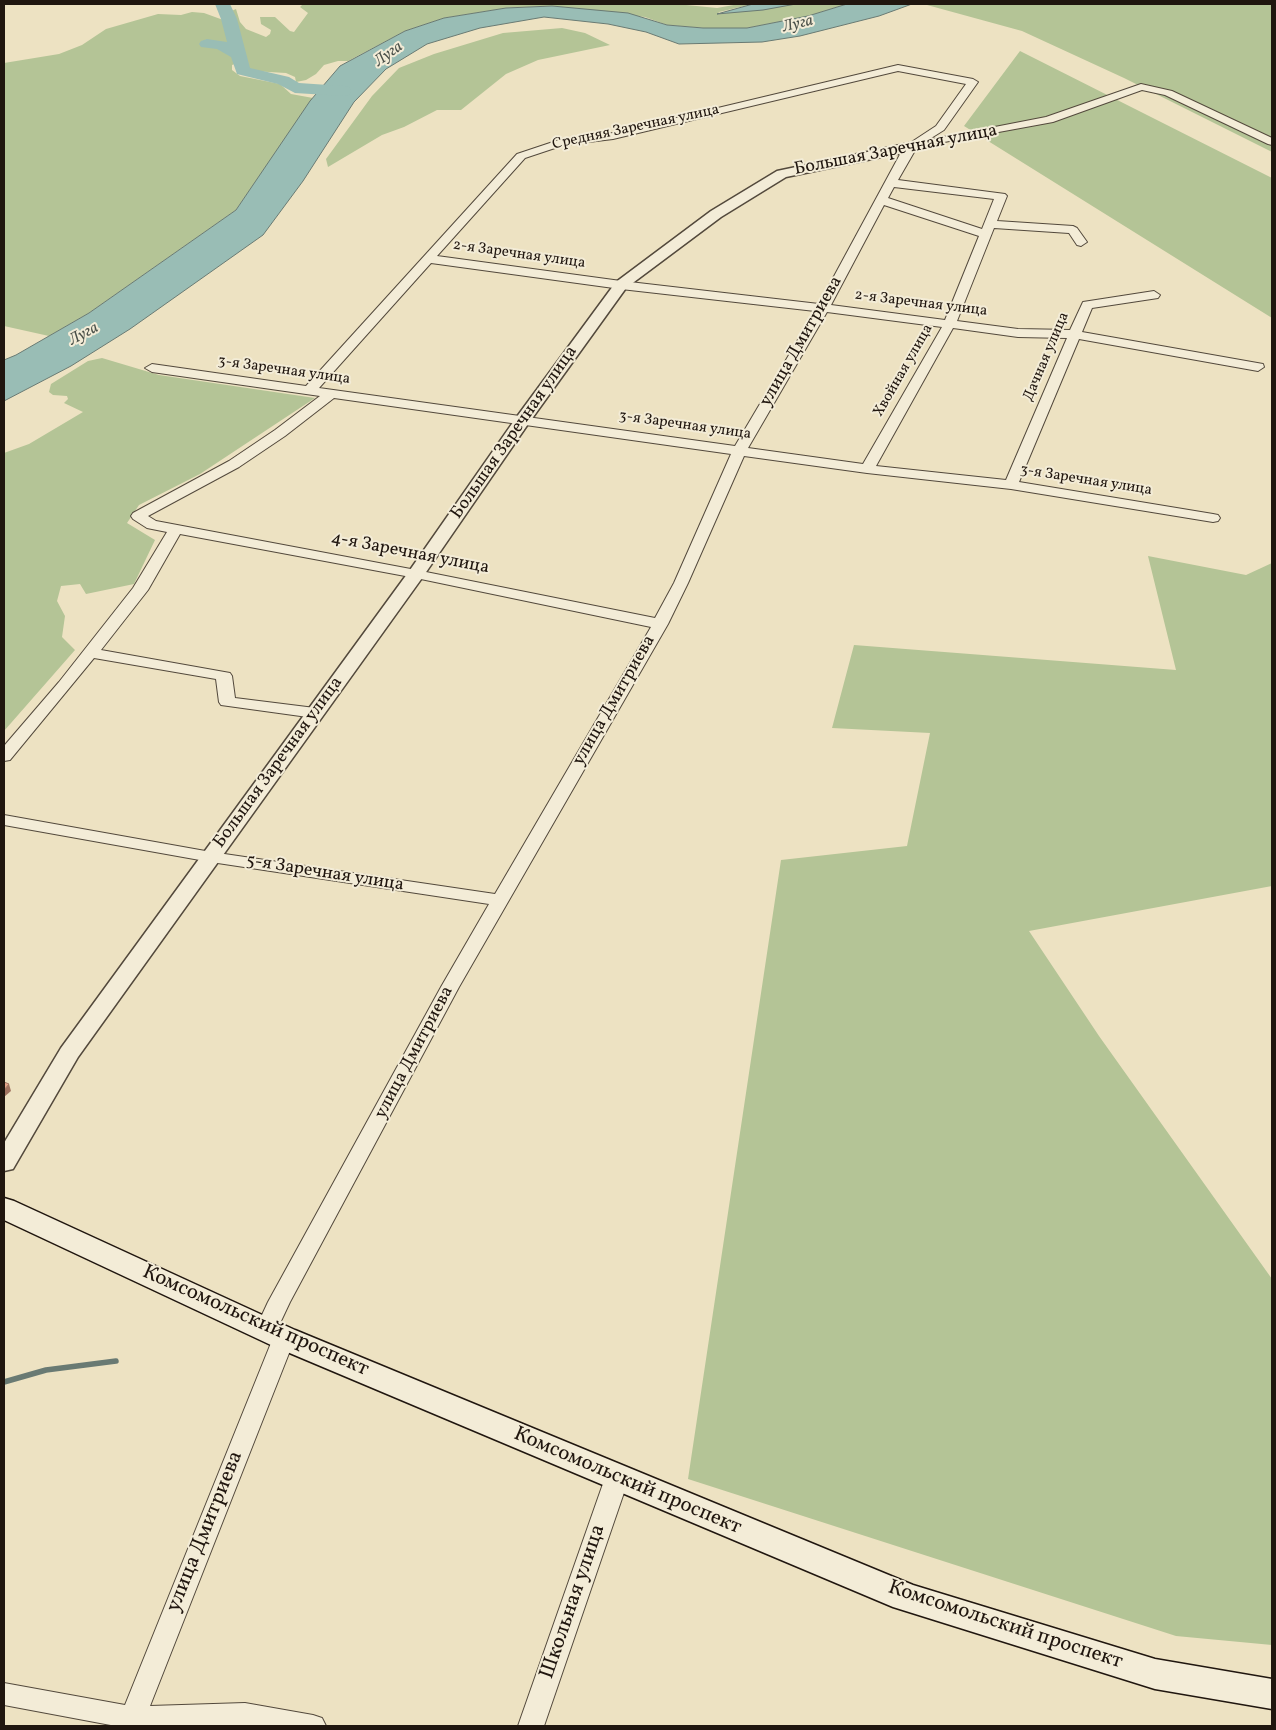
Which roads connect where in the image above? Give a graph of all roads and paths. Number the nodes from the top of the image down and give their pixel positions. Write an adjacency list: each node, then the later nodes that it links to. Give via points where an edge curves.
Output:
1 (973, 82): 3 (street, улица Дмитриева, via 940,128); 8 (street, Средняя Заречная улица, via 898,68 613,136 562,142 521,156)
2 (1272, 142): 3 (street, Большая Заречная улица, via 1168,93 1141,87 1049,120)
3 (910, 148): 4 (street, улица Дмитриева); 9 (street, Большая Заречная улица, via 782,174 716,214)
4 (890, 184): 5 (street, улица Дмитриева); 6 (street, Хвойная улица, via 1001,196)
5 (881, 200): 6 (street); 11 (street, улица Дмитриева)
6 (988, 229): 7 (street, via 1072,230); 12 (street, Хвойная улица)
7 (1081, 242)
8 (429, 259): 9 (street, 2-я Заречная улица); 16 (street, Средняя Заречная улица)
9 (621, 285): 11 (street, 2-я Заречная улица); 18 (street, Большая Заречная улица)
10 (1154, 295): 13 (street, Дачная улица, via 1087,305)
11 (823, 308): 12 (street, 2-я Заречная улица); 19 (street, улица Дмитриева)
12 (949, 325): 13 (street, 2-я Заречная улица, via 1018,333); 20 (street, Хвойная улица)
13 (1074, 334): 14 (street, 2-я Заречная улица); 21 (street, Дачная улица)
14 (1258, 367)
15 (152, 368): 16 (street, 3-я Заречная улица)
16 (310, 391): 17 (street, 3-я Заречная улица)
17 (330, 394): 18 (street, 3-я Заречная улица); 23 (street, 4-я Заречная улица, via 234,464 138,516 152,525)
18 (522, 421): 19 (street, 3-я Заречная улица); 24 (street, Большая Заречная улица)
19 (740, 450): 20 (street, 3-я Заречная улица); 25 (street, улица Дмитриева)
20 (867, 469): 21 (street, 3-я Заречная улица)
21 (1011, 485): 22 (street, 3-я Заречная улица)
22 (1212, 518)
23 (175, 530): 24 (street, 4-я Заречная улица); 26 (street, via 140,590)
24 (416, 574): 25 (street, 4-я Заречная улица); 27 (street, Большая Заречная улица)
25 (660, 624): 31 (street, улица Дмитриева)
26 (90, 653): 27 (street, via 224,676 227,702); 28 (street)
27 (316, 712): 30 (street, Большая Заречная улица)
28 (4, 756)
29 (4, 820): 30 (street, 5-я Заречная улица)
30 (211, 857): 31 (street, 5-я Заречная улица); 32 (street, Большая Заречная улица, via 69,1053)
31 (499, 900): 34 (street, улица Дмитриева, via 279,1302)
32 (4, 1163)
33 (4, 1208): 34 (main road, Комсомольский проспект)
34 (275, 1334): 35 (main road, Комсомольский проспект); 38 (street, улица Дмитриева)
35 (617, 1478): 37 (main road, Комсомольский проспект, via 905,1597 1155,1674); 40 (street, Школьная улица)
36 (4, 1694): 38 (street)
37 (1272, 1694)
38 (134, 1723): 39 (street, via 245,1714)
39 (313, 1726)
40 (532, 1726)

